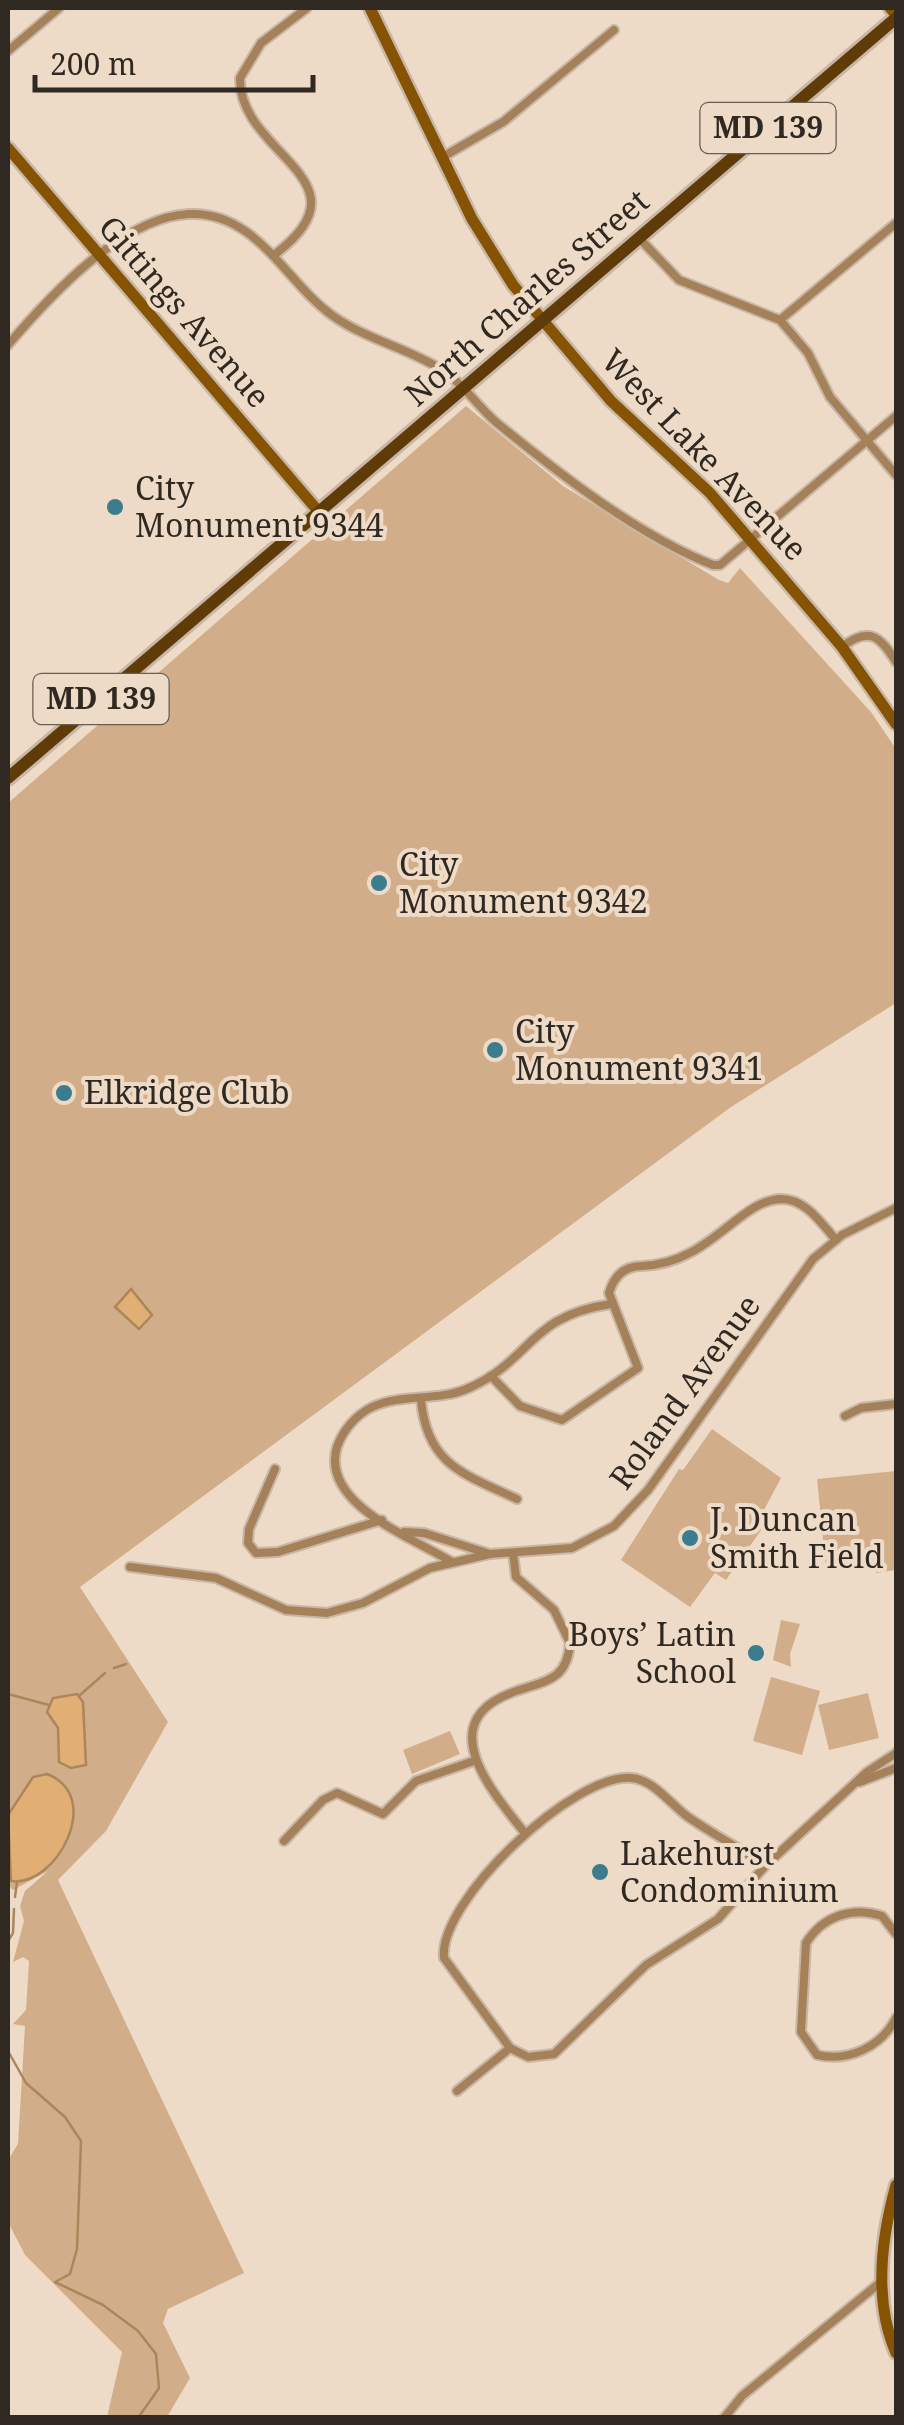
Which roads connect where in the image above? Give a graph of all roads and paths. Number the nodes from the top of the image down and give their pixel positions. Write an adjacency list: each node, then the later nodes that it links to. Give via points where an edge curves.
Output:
1 (59, 8): 7 (street)
2 (307, 8): 13 (street, via 260,43 240,78 246,112 299,172 312,197 304,228)
3 (370, 8): 9 (street, West Lake Avenue)
4 (890, 8): 5 (street)
5 (896, 17): 11 (main road, North Charles Street / MD 139)
6 (614, 30): 9 (street, via 503,122)
7 (8, 50)
8 (10, 152): 12 (street, Gittings Avenue)
9 (441, 158): 15 (street, West Lake Avenue, via 496,260)
10 (896, 222): 14 (street)
11 (638, 238): 14 (street, via 679,280); 15 (main road, North Charles Street / MD 139)
12 (99, 254): 13 (street, via 146,226 189,214 230,222); 16 (street); 21 (street, Gittings Avenue)
13 (274, 255): 17 (street, via 302,291 336,318 443,370)
14 (780, 320): 19 (street)
15 (542, 322): 17 (main road, North Charles Street / MD 139); 22 (street, West Lake Avenue)
16 (8, 345)
17 (462, 390): 21 (main road, North Charles Street / MD 139); 22 (street, via 568,480 694,556 720,565)
18 (896, 416): 19 (street)
19 (867, 441): 20 (street); 22 (street)
20 (896, 476)
21 (319, 512): 26 (main road, North Charles Street / MD 139)
22 (750, 539): 23 (street, West Lake Avenue)
23 (842, 647): 24 (street, via 870,634); 25 (street, West Lake Avenue)
24 (896, 662)
25 (896, 724)
26 (8, 778)
27 (896, 1208): 28 (street, Roland Avenue)
28 (836, 1240): 29 (street, via 803,1205 779,1199 760,1205 684,1259 638,1266 616,1278); 39 (street, Roland Avenue, via 796,1280 630,1513 572,1548)
29 (611, 1304): 30 (street, via 549,1322); 30 (street, via 638,1368 562,1420 534,1414)
30 (490, 1376): 31 (street, via 457,1393)
31 (421, 1400): 35 (street, via 425,1431 437,1453); 36 (street, via 372,1407 337,1447 342,1490)
32 (896, 1404): 33 (street)
33 (845, 1416)
34 (275, 1469): 36 (street, via 249,1529 248,1543 256,1552 278,1552)
35 (516, 1499)
36 (382, 1520): 37 (street)
37 (403, 1532): 38 (street); 40 (street)
38 (490, 1554): 39 (street, Roland Avenue); 40 (street)
39 (513, 1554): 43 (street, via 516,1577 562,1620 569,1654 551,1682 509,1694 483,1713 473,1736)
40 (452, 1562): 41 (street, via 354,1607 316,1614 286,1610 216,1578)
41 (130, 1567)
42 (896, 1754): 45 (street)
43 (474, 1760): 46 (street); 47 (street, via 416,1781 384,1814 336,1793)
44 (896, 1768): 45 (street)
45 (860, 1782): 48 (street)
46 (524, 1832): 48 (street, via 600,1788 634,1778); 51 (street, via 468,1896 444,1940 447,1965)
47 (284, 1841)
48 (766, 1865): 51 (street, via 718,1919 646,1965 563,2048 540,2058)
49 (896, 1934): 50 (street, via 882,1916 859,1912 836,1916 812,1935 801,2032 817,2055 838,2058 871,2045)
50 (896, 2018)
51 (510, 2048): 52 (street)
52 (457, 2091)
53 (896, 2184): 54 (street)
54 (882, 2281): 55 (street); 56 (street)
55 (896, 2353)
56 (724, 2418)

